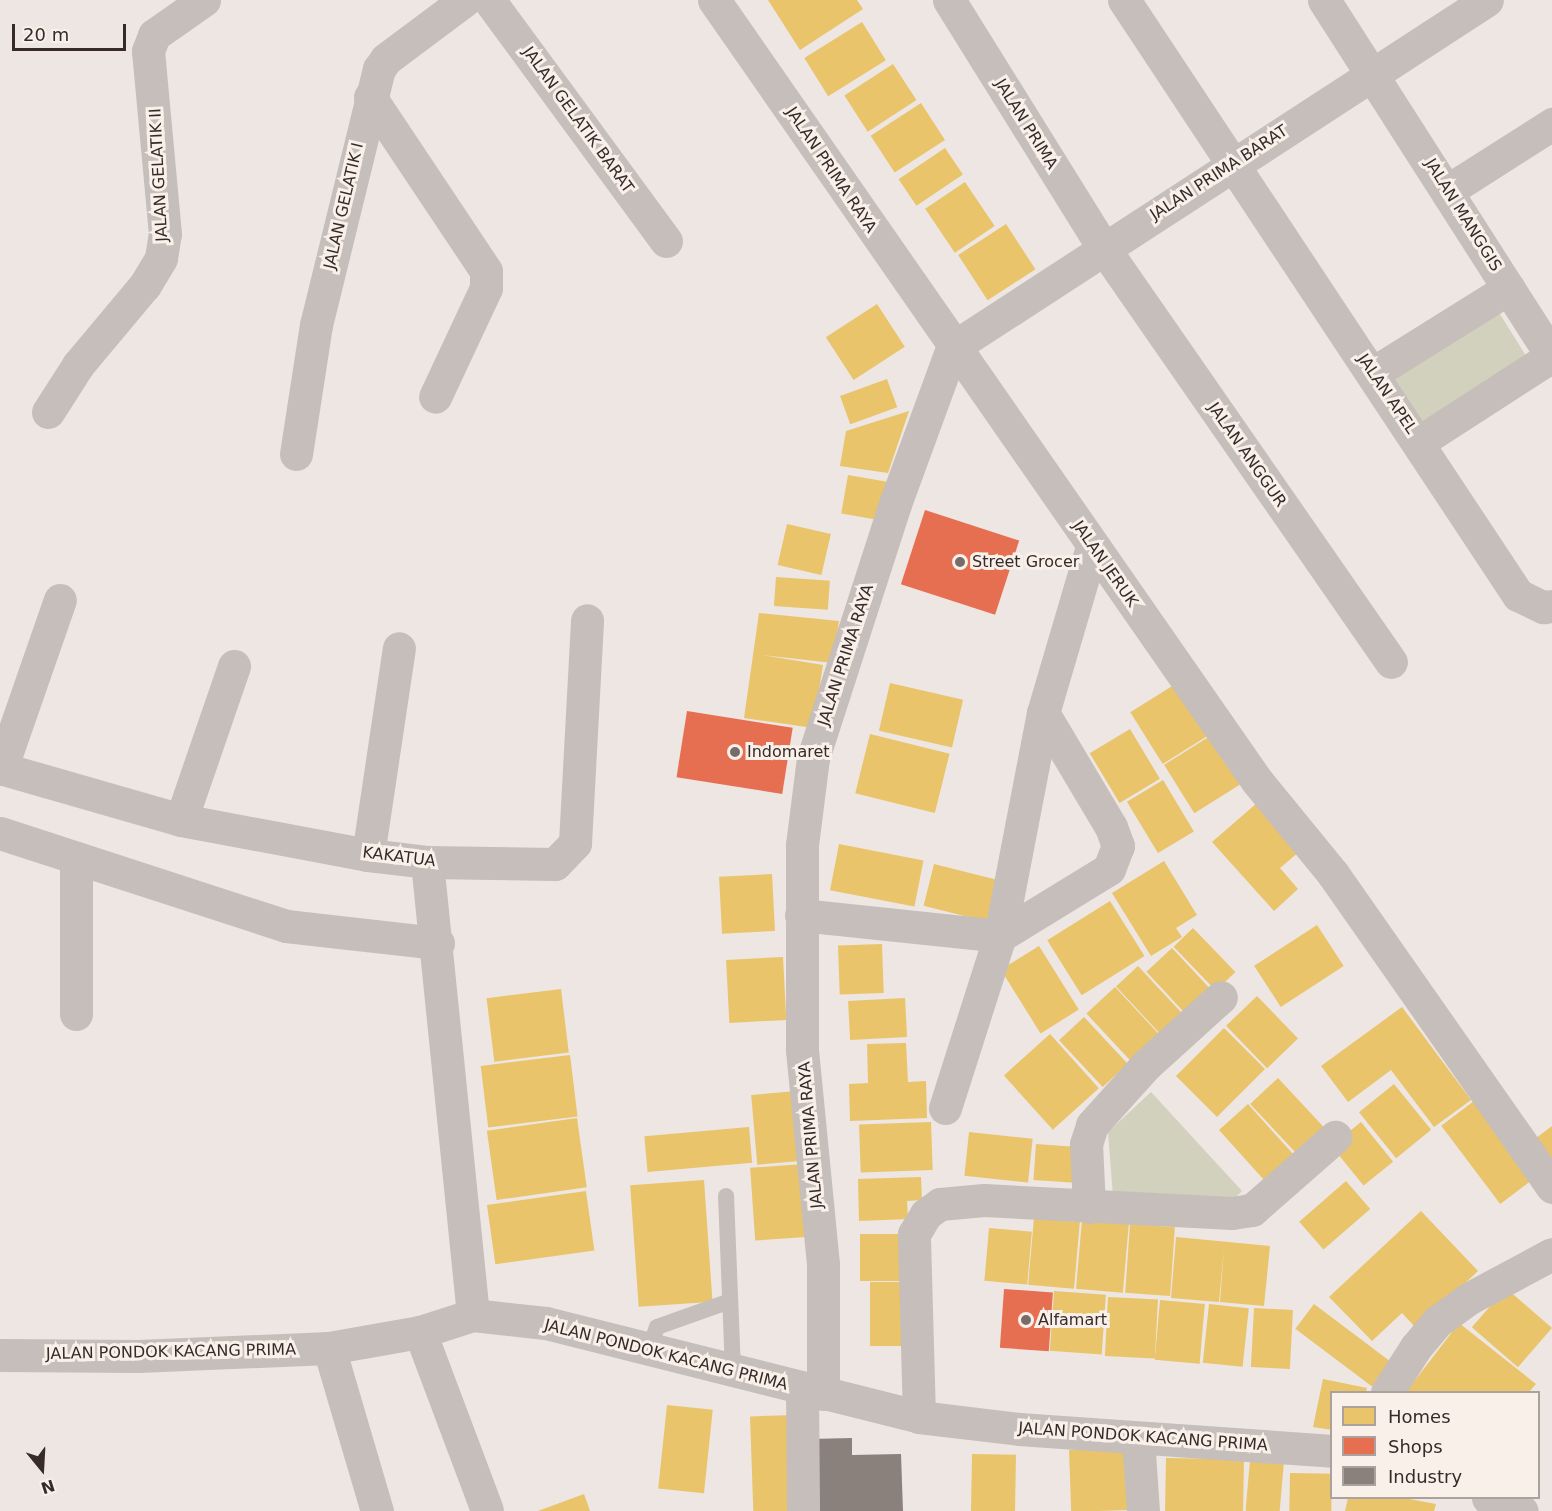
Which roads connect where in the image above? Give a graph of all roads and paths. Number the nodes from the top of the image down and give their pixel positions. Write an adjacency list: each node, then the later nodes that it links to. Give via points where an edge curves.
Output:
1 (204, 0): 22 (street, JALAN GELATIK II, via 154,35 148,51 165,234 161,258 145,285 78,365)
2 (465, 0): 10 (street, JALAN GELATIK I, via 386,59)
3 (489, 0): 14 (street, JALAN GELATIK BARAT)
4 (714, 0): 18 (street, JALAN PRIMA RAYA)
5 (949, 0): 15 (street, JALAN PRIMA)
6 (1124, 0): 12 (street, JALAN APEL)
7 (1324, 0): 9 (street, JALAN MANGGIS)
8 (1487, 0): 9 (street, JALAN PRIMA BARAT)
9 (1373, 75): 12 (street, JALAN PRIMA BARAT); 13 (street, JALAN MANGGIS)
10 (370, 97): 21 (street, via 486,271 486,288); 24 (street, JALAN GELATIK I, via 316,325)
11 (1552, 124): 13 (street)
12 (1231, 164): 15 (street, JALAN PRIMA BARAT); 20 (street, JALAN APEL)
13 (1447, 191): 16 (street, JALAN MANGGIS)
14 (666, 241)
15 (1103, 247): 18 (street, JALAN PRIMA BARAT); 30 (street, JALAN ANGGUR)
16 (1509, 288): 17 (street, JALAN MANGGIS); 20 (street)
17 (1542, 316): 19 (street, JALAN MANGGIS)
18 (952, 348): 25 (street, JALAN JERUK); 39 (street, JALAN PRIMA RAYA, via 895,504 813,758 802,845)
19 (1552, 356): 23 (street)
20 (1373, 373): 23 (street, JALAN APEL)
21 (435, 397)
22 (48, 412)
23 (1419, 442): 27 (street, JALAN APEL, via 1518,596 1543,607)
24 (296, 454)
25 (1092, 546): 32 (street); 46 (street, JALAN JERUK, via 1257,781 1333,874)
26 (60, 600): 33 (street)
27 (1552, 606)
28 (587, 620): 38 (street, KAKATUA, via 575,843 568,854 555,864)
29 (399, 648): 36 (street)
30 (1391, 662)
31 (234, 666): 34 (street)
32 (1043, 713): 40 (street); 40 (street, via 1111,827 1118,846 1109,869)
33 (1, 769): 34 (street, KAKATUA)
34 (181, 820): 36 (street, KAKATUA)
35 (0, 833): 37 (street)
36 (368, 855): 38 (street, KAKATUA)
37 (76, 858): 41 (street, via 286,926); 43 (street)
38 (427, 862): 41 (street)
39 (801, 915): 40 (street); 58 (street, JALAN PRIMA RAYA, via 802,1050 823,1264)
40 (1000, 936): 44 (street)
41 (438, 942): 51 (street)
42 (1221, 997): 48 (street, via 1146,1065 1092,1125 1086,1144)
43 (76, 1014)
44 (945, 1108)
45 (1335, 1137): 48 (street, via 1252,1210 1232,1213)
46 (1552, 1187)
47 (726, 1196): 50 (lane)
48 (1089, 1207): 59 (street, via 984,1200 940,1204 926,1214 914,1234)
49 (1552, 1254): 57 (street, via 1468,1299 1438,1322 1416,1347)
50 (730, 1301): 54 (lane, via 657,1327); 56 (lane)
51 (473, 1315): 52 (street, JALAN PONDOK KACANG PRIMA); 54 (street, JALAN PONDOK KACANG PRIMA, via 546,1323)
52 (420, 1332): 53 (street, JALAN PONDOK KACANG PRIMA); 63 (street)
53 (329, 1348): 55 (street, JALAN PONDOK KACANG PRIMA, via 138,1356); 64 (street)
54 (649, 1350): 56 (street, JALAN PONDOK KACANG PRIMA)
55 (0, 1355)
56 (733, 1373): 58 (street, JALAN PONDOK KACANG PRIMA)
57 (1388, 1391)
58 (813, 1392): 59 (street, JALAN PONDOK KACANG PRIMA); 65 (street, JALAN PRIMA RAYA)
59 (919, 1417): 60 (street, JALAN PONDOK KACANG PRIMA)
60 (1138, 1438): 61 (street, JALAN PONDOK KACANG PRIMA); 66 (street)
61 (1330, 1451)
62 (1493, 1499): 67 (street)
63 (487, 1510)
64 (377, 1511)
65 (803, 1511)
66 (1143, 1511)
67 (1522, 1511)

